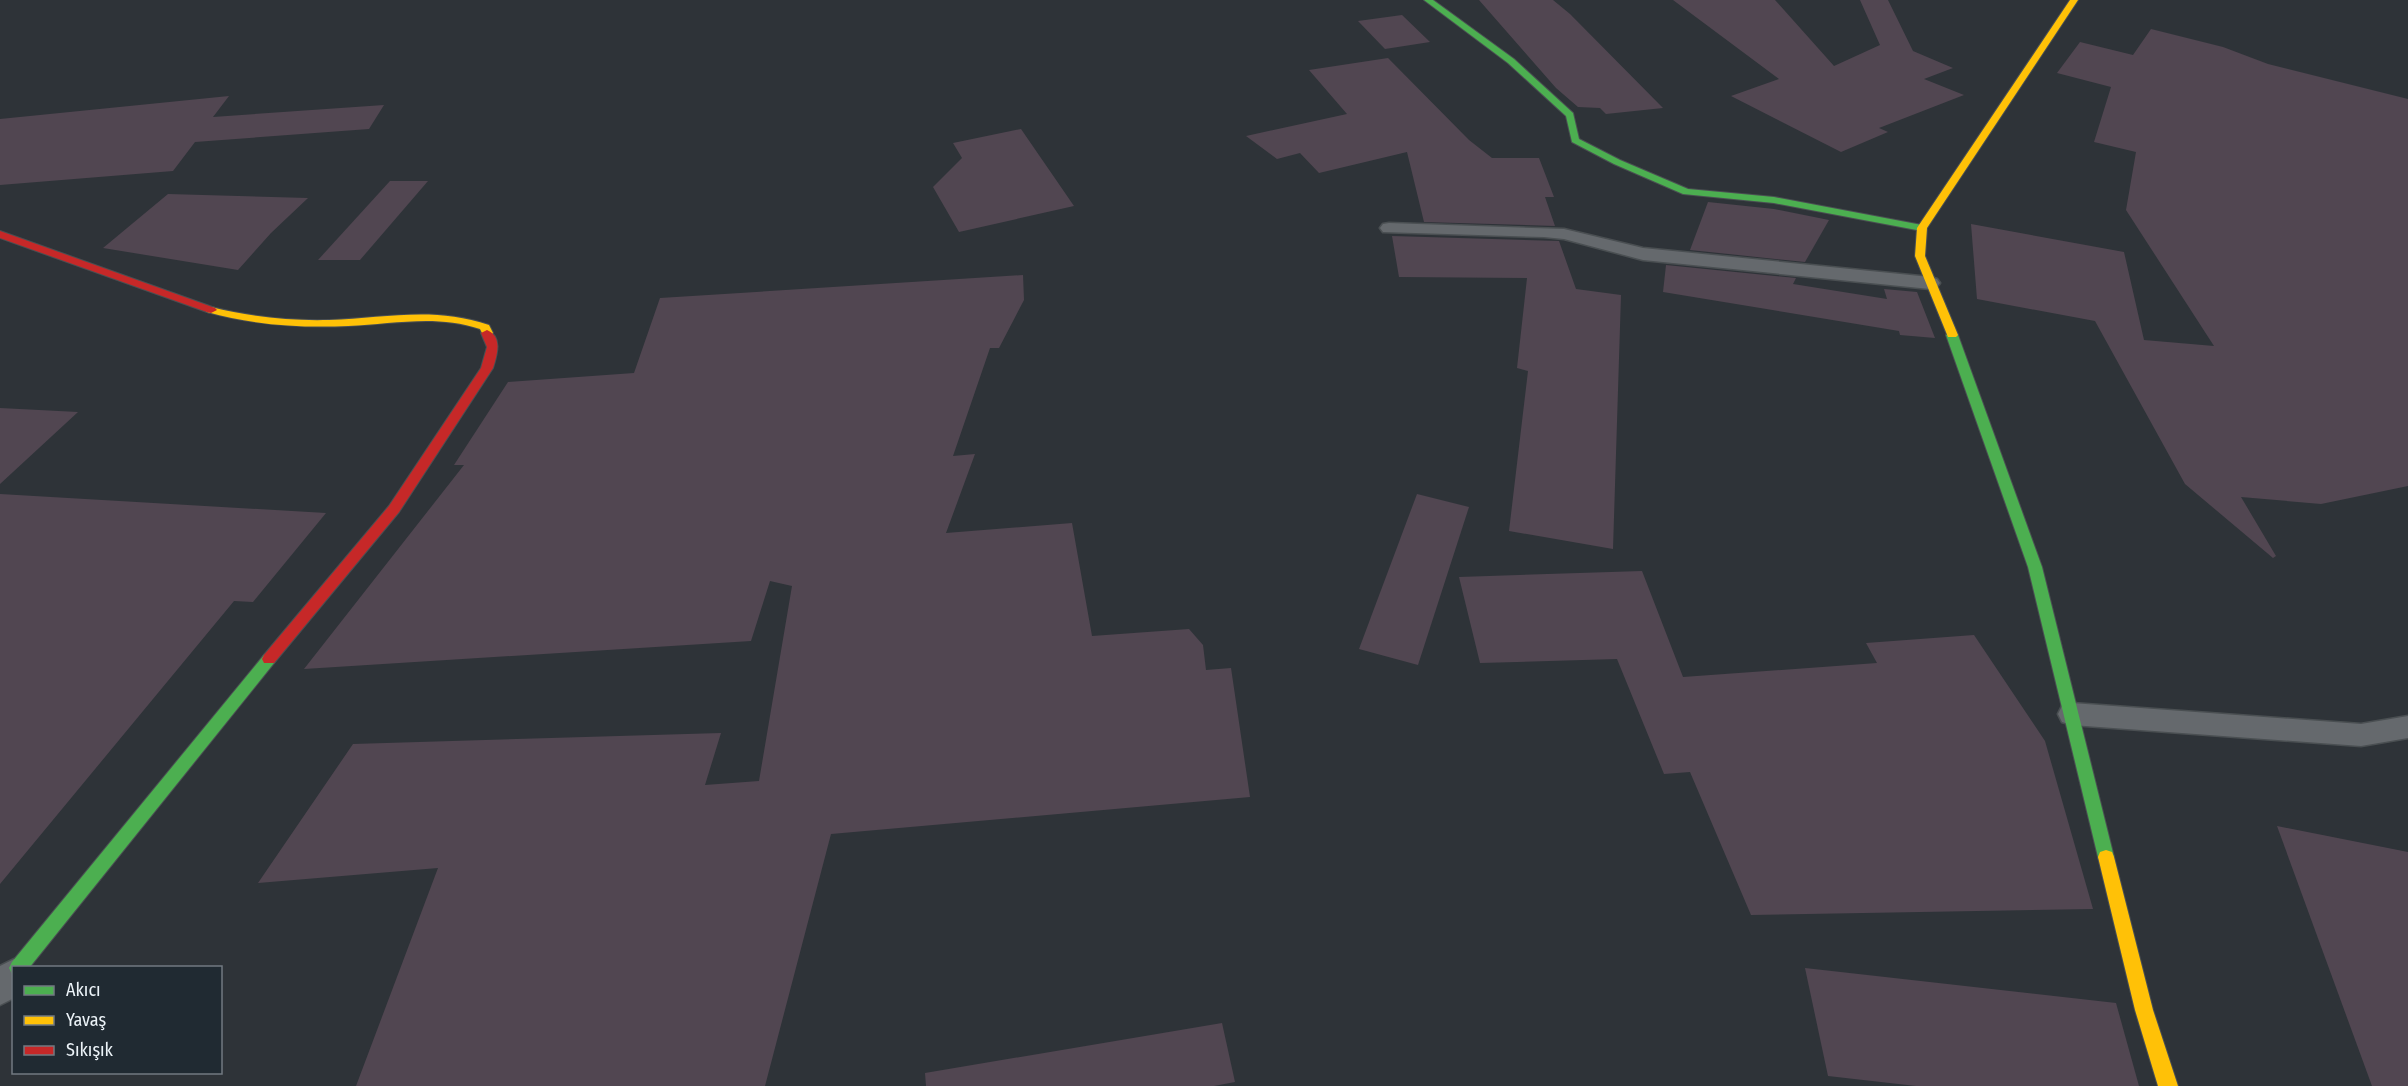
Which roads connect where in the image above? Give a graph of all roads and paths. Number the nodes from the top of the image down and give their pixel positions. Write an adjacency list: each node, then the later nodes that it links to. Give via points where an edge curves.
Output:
1 (1428, 0): 4 (street, via 1511,61 1570,115 1575,140 1617,162 1686,192 1774,201)
2 (2074, 0): 4 (street)
3 (1389, 228): 6 (street, via 1564,234 1643,254)
4 (1922, 228): 6 (street, via 1920,256)
5 (0, 234): 9 (street, via 195,304 257,321 297,324 449,315 485,327 493,347 487,368 394,509)
6 (1930, 283): 7 (street, via 1969,379 2035,567)
7 (2072, 714): 8 (street, via 2361,735); 12 (street, via 2144,1010)
8 (2408, 727)
9 (20, 966)
10 (12, 976): 11 (street)
11 (0, 990)
12 (2168, 1086)

